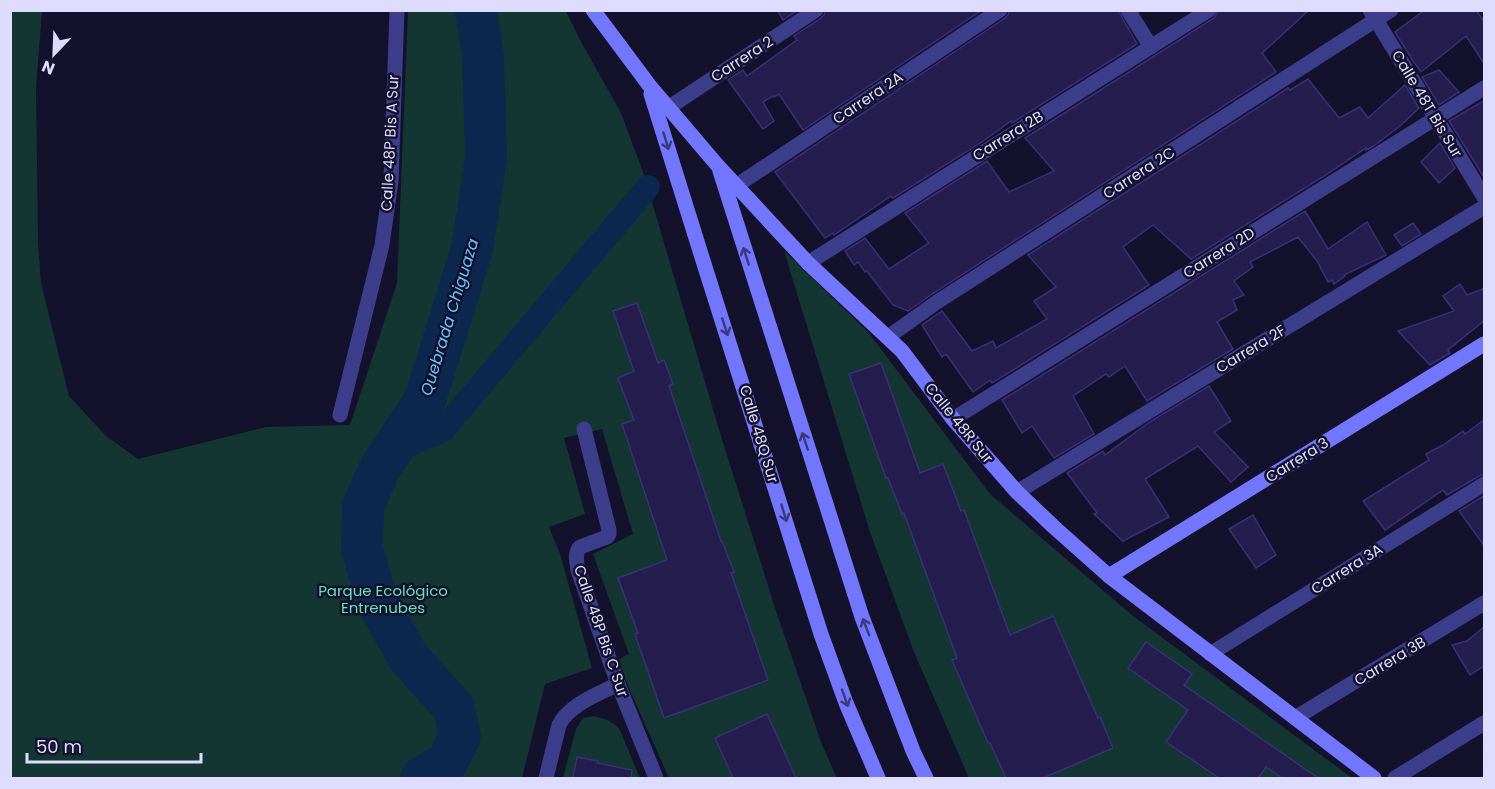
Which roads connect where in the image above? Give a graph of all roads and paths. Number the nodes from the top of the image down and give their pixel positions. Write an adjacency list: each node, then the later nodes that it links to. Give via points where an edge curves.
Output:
1 (397, 10): 21 (street, Calle 48P Bis A Sur, via 391,181 385,224)
2 (816, 10): 12 (street, Carrera 2)
3 (1000, 10): 15 (street, Carrera 2A)
4 (1128, 10): 9 (street)
5 (1209, 10): 9 (street, Carrera 2B)
6 (1391, 10): 8 (street, Carrera 2C)
7 (596, 12): 10 (main road, Calle 48R Sur)
8 (1374, 15): 13 (street, Calle 48T Bis Sur); 19 (street, Carrera 2C)
9 (1151, 47): 18 (street, Carrera 2B)
10 (649, 85): 12 (main road, Calle 48R Sur); 34 (main road, Calle 48Q Sur, one-way to 34, via 822,634)
11 (1485, 88): 13 (street, Carrera 2D)
12 (668, 108): 14 (main road, Calle 48R Sur)
13 (1436, 118): 16 (street, Calle 48T Bis Sur); 22 (street, Carrera 2D)
14 (718, 166): 15 (main road, Calle 48R Sur); 35 (main road, one-way to 14, via 862,617)
15 (736, 186): 18 (main road, Calle 48R Sur)
16 (1485, 197)
17 (1485, 207): 25 (street, Carrera 2F)
18 (808, 263): 19 (main road, Calle 48R Sur)
19 (888, 337): 22 (main road, Calle 48R Sur)
20 (1485, 344): 26 (main road, Carrera 3)
21 (340, 415)
22 (953, 418): 25 (main road, Calle 48R Sur)
23 (584, 429): 29 (street, Calle 48P Bis C Sur, via 609,534 580,547 576,554 578,570)
24 (1485, 483): 28 (street, Carrera 3A)
25 (1017, 492): 26 (main road, Calle 48R Sur)
26 (1109, 576): 28 (main road, Calle 48R Sur)
27 (1485, 603): 30 (street, Carrera 3B)
28 (1210, 654): 30 (main road, Calle 48R Sur)
29 (618, 684): 32 (street, via 570,710 563,718); 33 (street, Calle 48P Bis C Sur)
30 (1295, 718): 36 (main road, Calle 48R Sur)
31 (1485, 723): 37 (street)
32 (546, 778)
33 (656, 778)
34 (878, 778)
35 (926, 778)
36 (1374, 778)
37 (1395, 778)

